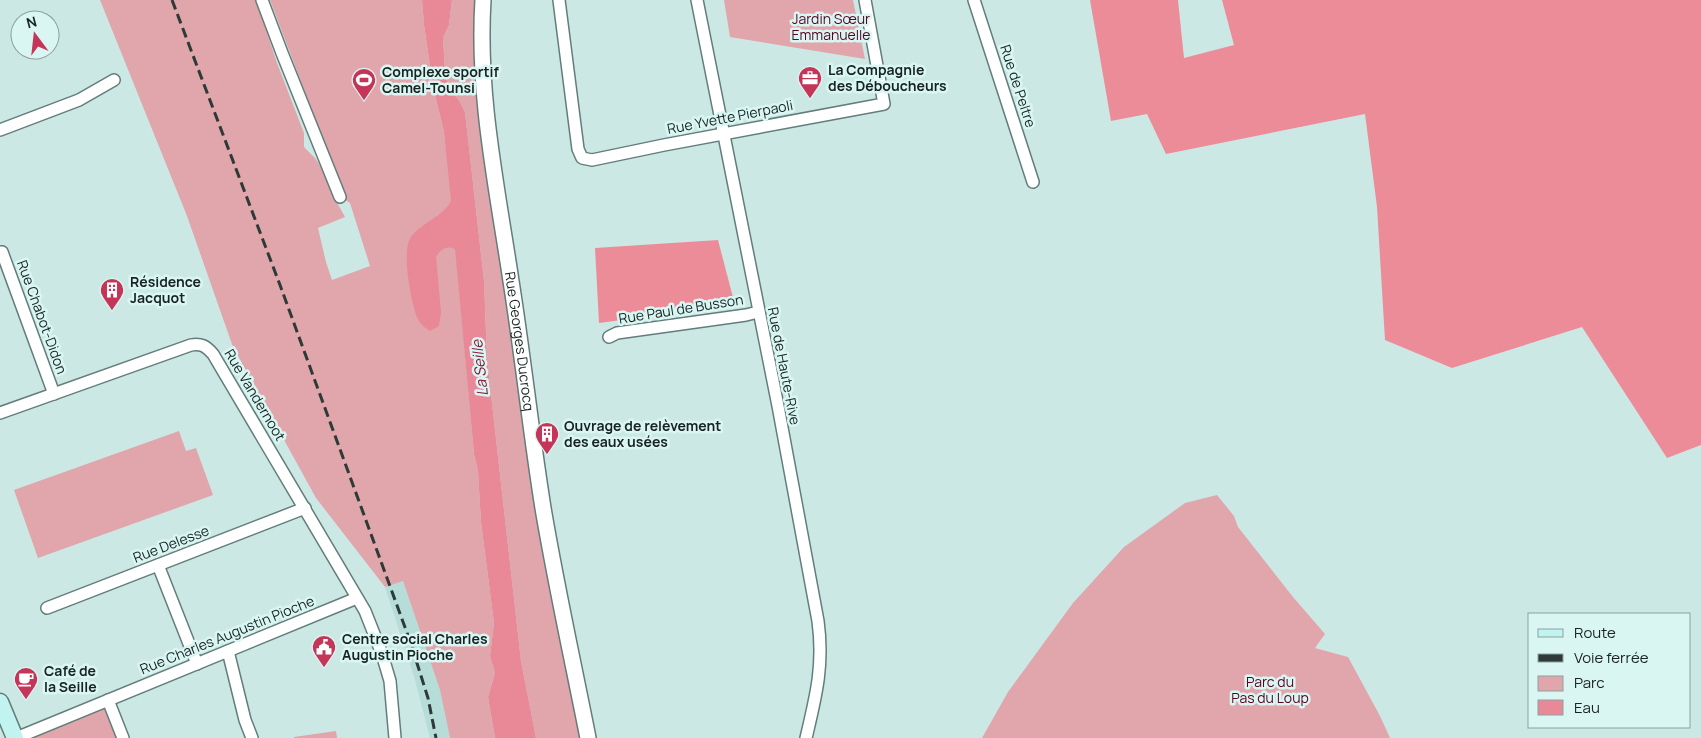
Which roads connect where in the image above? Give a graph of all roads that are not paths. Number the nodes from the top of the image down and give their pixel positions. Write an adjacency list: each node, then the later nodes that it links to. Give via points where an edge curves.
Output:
1 (262, 0): 11 (street)
2 (482, 0): 29 (street, Rue Georges Ducrocq, via 481,46 492,171 511,278 544,511)
3 (559, 0): 9 (street, Rue Yvette Pierpaoli, via 578,149 582,158 592,160)
4 (697, 0): 9 (street, Rue de Haute-Rive)
5 (864, 0): 9 (street, Rue Yvette Pierpaoli, via 884,104)
6 (974, 0): 10 (street, Rue de Peltre)
7 (114, 80): 8 (street, via 79,100)
8 (0, 130)
9 (722, 134): 13 (street, Rue de Haute-Rive)
10 (1033, 182)
11 (340, 197)
12 (1, 250): 15 (street, Rue Chabot-Didon)
13 (758, 312): 14 (street, Rue Paul de Busson, via 617,333); 30 (street, Rue de Haute-Rive, via 820,636 819,680)
14 (609, 337)
15 (54, 394): 16 (street, Rue Vandernoot); 17 (street, Rue Vandernoot, via 191,345 207,347)
16 (0, 413)
17 (305, 508): 18 (street, Rue Delesse); 19 (street, Rue Vandernoot)
18 (158, 566): 20 (street, Rue Delesse); 22 (street)
19 (357, 598): 21 (street, Rue Charles Augustin Pioche); 28 (street, Rue Vandernoot, via 382,654 390,682)
20 (48, 608)
21 (228, 651): 22 (street, Rue Charles Augustin Pioche); 27 (street)
22 (197, 664): 23 (street, Rue Charles Augustin Pioche)
23 (108, 700): 25 (street, Rue Charles Augustin Pioche); 26 (street)
24 (0, 702): 25 (main road)
25 (15, 738)
26 (123, 738)
27 (252, 738)
28 (395, 738)
29 (588, 738)
30 (806, 738)

